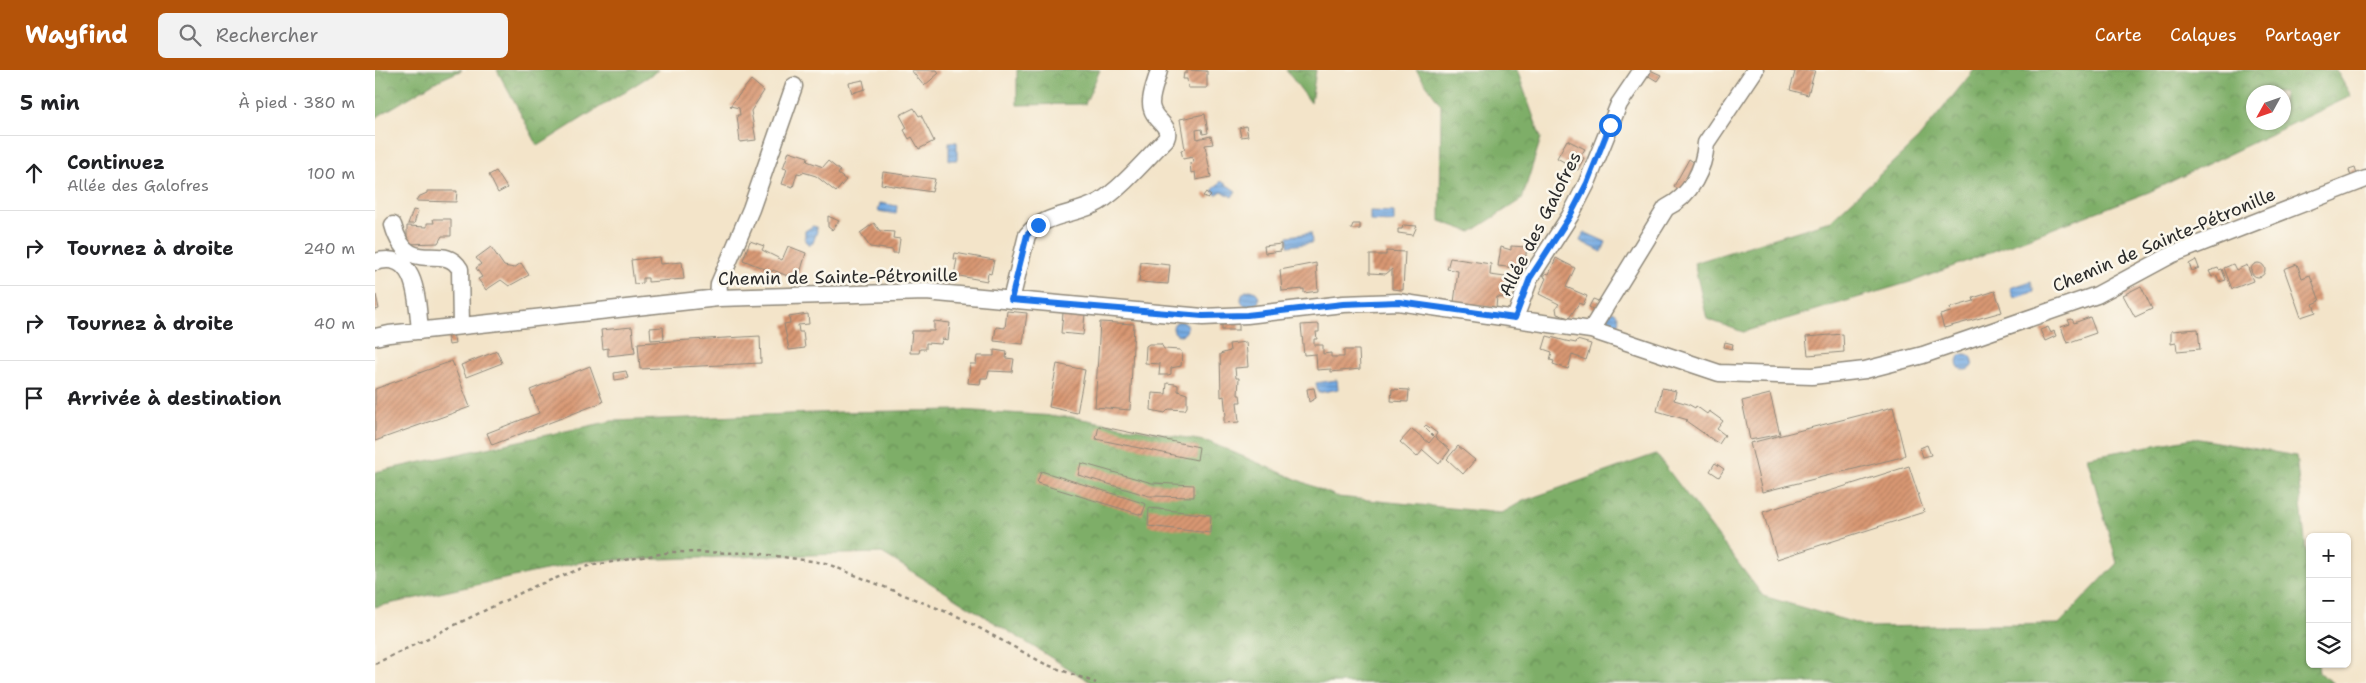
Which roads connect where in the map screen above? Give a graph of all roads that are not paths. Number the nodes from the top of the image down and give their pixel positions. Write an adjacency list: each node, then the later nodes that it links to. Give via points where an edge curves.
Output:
1 (1159, 70): 9 (street, via 1151,106 1154,115 1167,129 1166,140 1100,202 1031,229)
2 (1642, 70): 10 (street, Allée des Galofres, via 1619,104 1587,183 1530,278)
3 (1755, 70): 13 (street, via 1707,143 1705,157 1690,190 1679,202 1667,208)
4 (794, 86): 8 (street, via 751,209 719,284)
5 (2366, 179): 13 (street, Chemin de Sainte-Pétronille, via 2173,254 2097,295 1923,355 1865,370 1812,376 1719,372)
6 (393, 225): 11 (street, via 405,250 414,255 447,258 456,263 459,269)
7 (375, 262): 12 (street, via 390,259 402,264 412,277)
8 (718, 298): 9 (street, Chemin de Sainte-Pétronille, via 926,292); 11 (street, Chemin de Sainte-Pétronille)
9 (1011, 300): 10 (street, Chemin de Sainte-Pétronille, via 1203,316 1399,302)
10 (1515, 318): 13 (street, Chemin de Sainte-Pétronille)
11 (461, 326): 12 (street, Chemin de Sainte-Pétronille)
12 (420, 330): 14 (street, Chemin de Sainte-Pétronille)
13 (1591, 330)
14 (375, 338)

